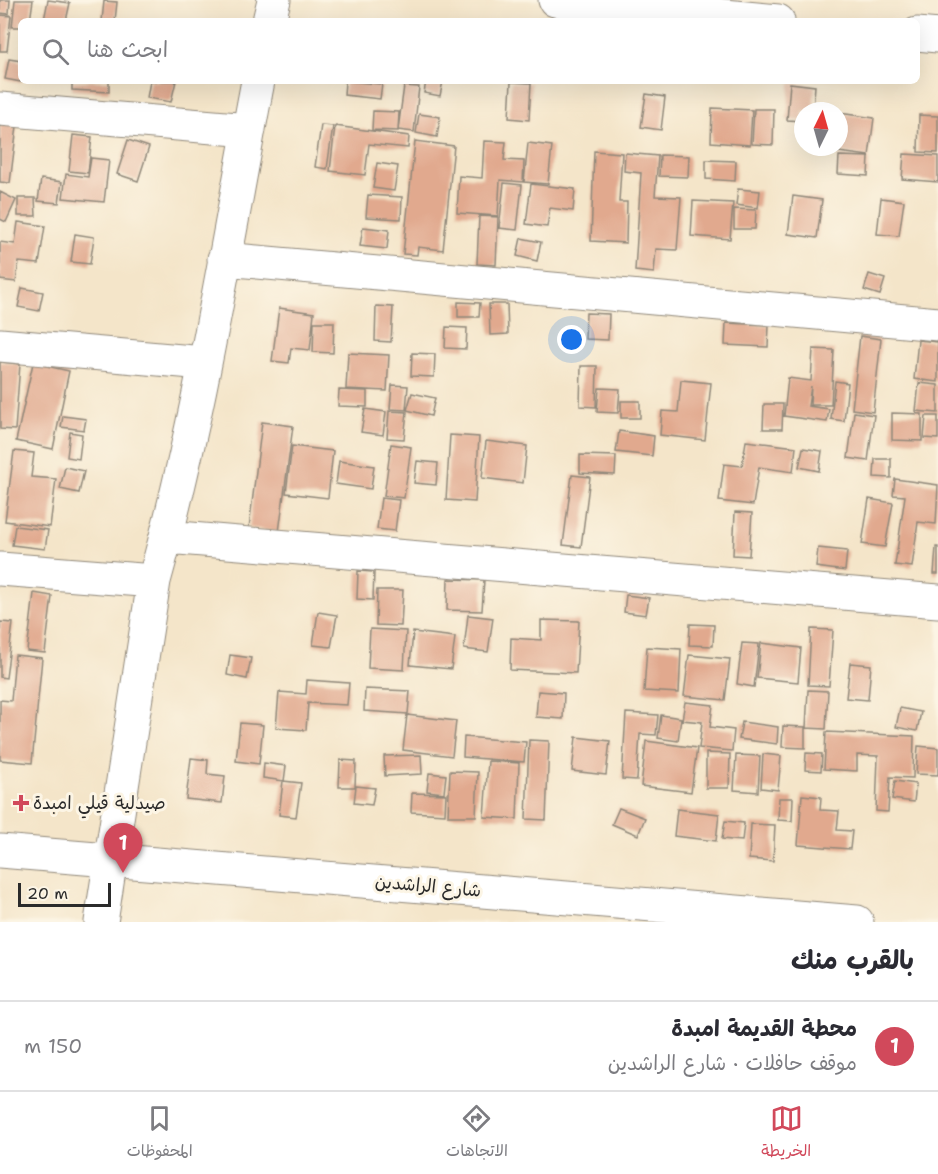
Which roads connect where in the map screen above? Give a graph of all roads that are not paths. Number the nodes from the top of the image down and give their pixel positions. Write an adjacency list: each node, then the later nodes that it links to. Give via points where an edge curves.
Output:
1 (274, 0): 3 (street)
2 (555, 0): 4 (street)
3 (271, 18)
4 (745, 18)
5 (920, 34): 6 (street)
6 (938, 36)
7 (257, 84): 9 (street)
8 (0, 109): 9 (street)
9 (249, 130): 10 (street)
10 (224, 259): 11 (street); 13 (street)
11 (938, 324)
12 (0, 345): 13 (street)
13 (204, 363): 14 (street)
14 (166, 537): 16 (street); 17 (street)
15 (0, 569): 16 (street)
16 (154, 580): 19 (street)
17 (938, 601)
18 (0, 851): 19 (street, شارع الراشدين)
19 (111, 860): 20 (street, شارع الراشدين); 21 (street)
20 (754, 917): 22 (street, شارع الراشدين)
21 (101, 922)
22 (857, 922)

